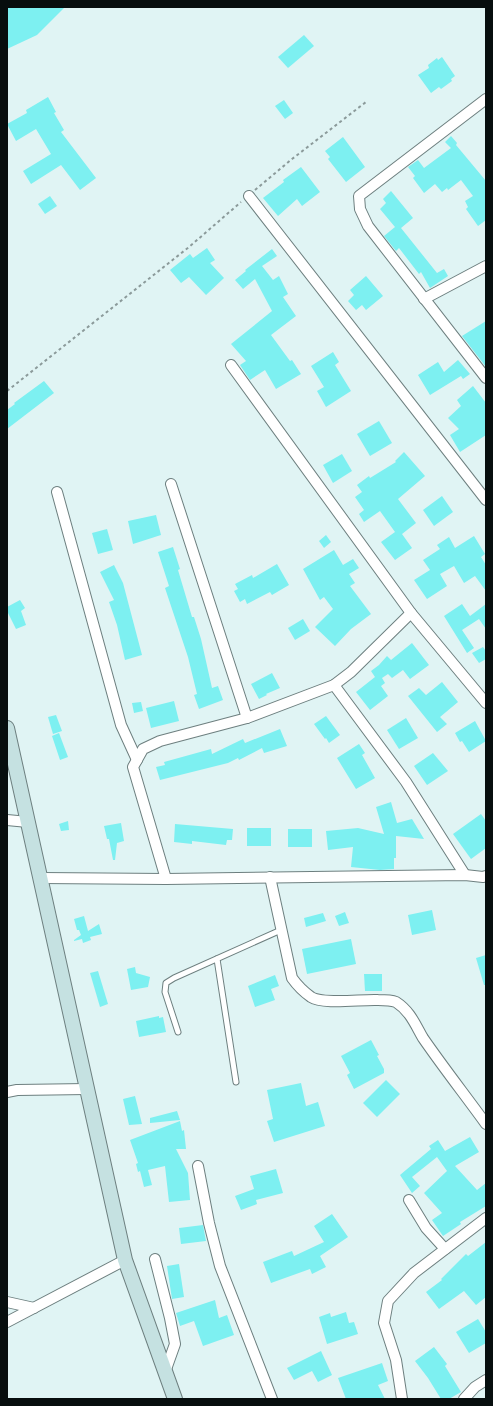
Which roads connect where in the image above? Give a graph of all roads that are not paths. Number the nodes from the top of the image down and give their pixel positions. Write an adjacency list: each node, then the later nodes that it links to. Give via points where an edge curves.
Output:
1 (486, 99): 4 (street, via 359,196 360,209 368,226)
2 (249, 196): 9 (street)
3 (486, 266): 4 (street)
4 (424, 299): 6 (street)
5 (231, 365): 10 (street)
6 (486, 378)
7 (171, 484): 13 (street)
8 (57, 492): 15 (street, via 121,725)
9 (486, 500)
10 (411, 613): 11 (street, via 351,672); 12 (street)
11 (334, 685): 13 (street); 18 (street, via 406,782)
12 (486, 703)
13 (247, 718): 15 (street, via 160,741 143,749)
14 (7, 728): 17 (main road)
15 (137, 760): 22 (street, via 133,767)
16 (7, 820): 17 (street)
17 (28, 822): 21 (main road)
18 (465, 875): 19 (street); 20 (street)
19 (486, 876)
20 (270, 877): 22 (street); 23 (street)
21 (41, 878): 22 (street); 27 (main road)
22 (166, 879)
23 (281, 930): 24 (lane); 29 (street, via 292,978 299,987 312,998 321,1000 394,1001 413,1019 423,1037)
24 (217, 959): 25 (lane, via 166,984 165,992); 26 (lane)
25 (178, 1032)
26 (236, 1082)
27 (87, 1089): 28 (street); 35 (main road)
28 (7, 1092)
29 (486, 1124)
30 (198, 1166): 42 (street, via 220,1266)
31 (409, 1200): 33 (street, via 426,1228)
32 (486, 1218): 33 (street)
33 (445, 1249): 43 (street, via 414,1273 388,1301 384,1323 396,1360)
34 (155, 1259): 39 (street, via 175,1344)
35 (125, 1260): 37 (street); 39 (main road)
36 (7, 1302): 37 (street)
37 (34, 1308): 38 (street)
38 (7, 1322)
39 (165, 1372): 41 (main road)
40 (486, 1380): 44 (street)
41 (175, 1399)
42 (272, 1399)
43 (402, 1399)
44 (464, 1399)

